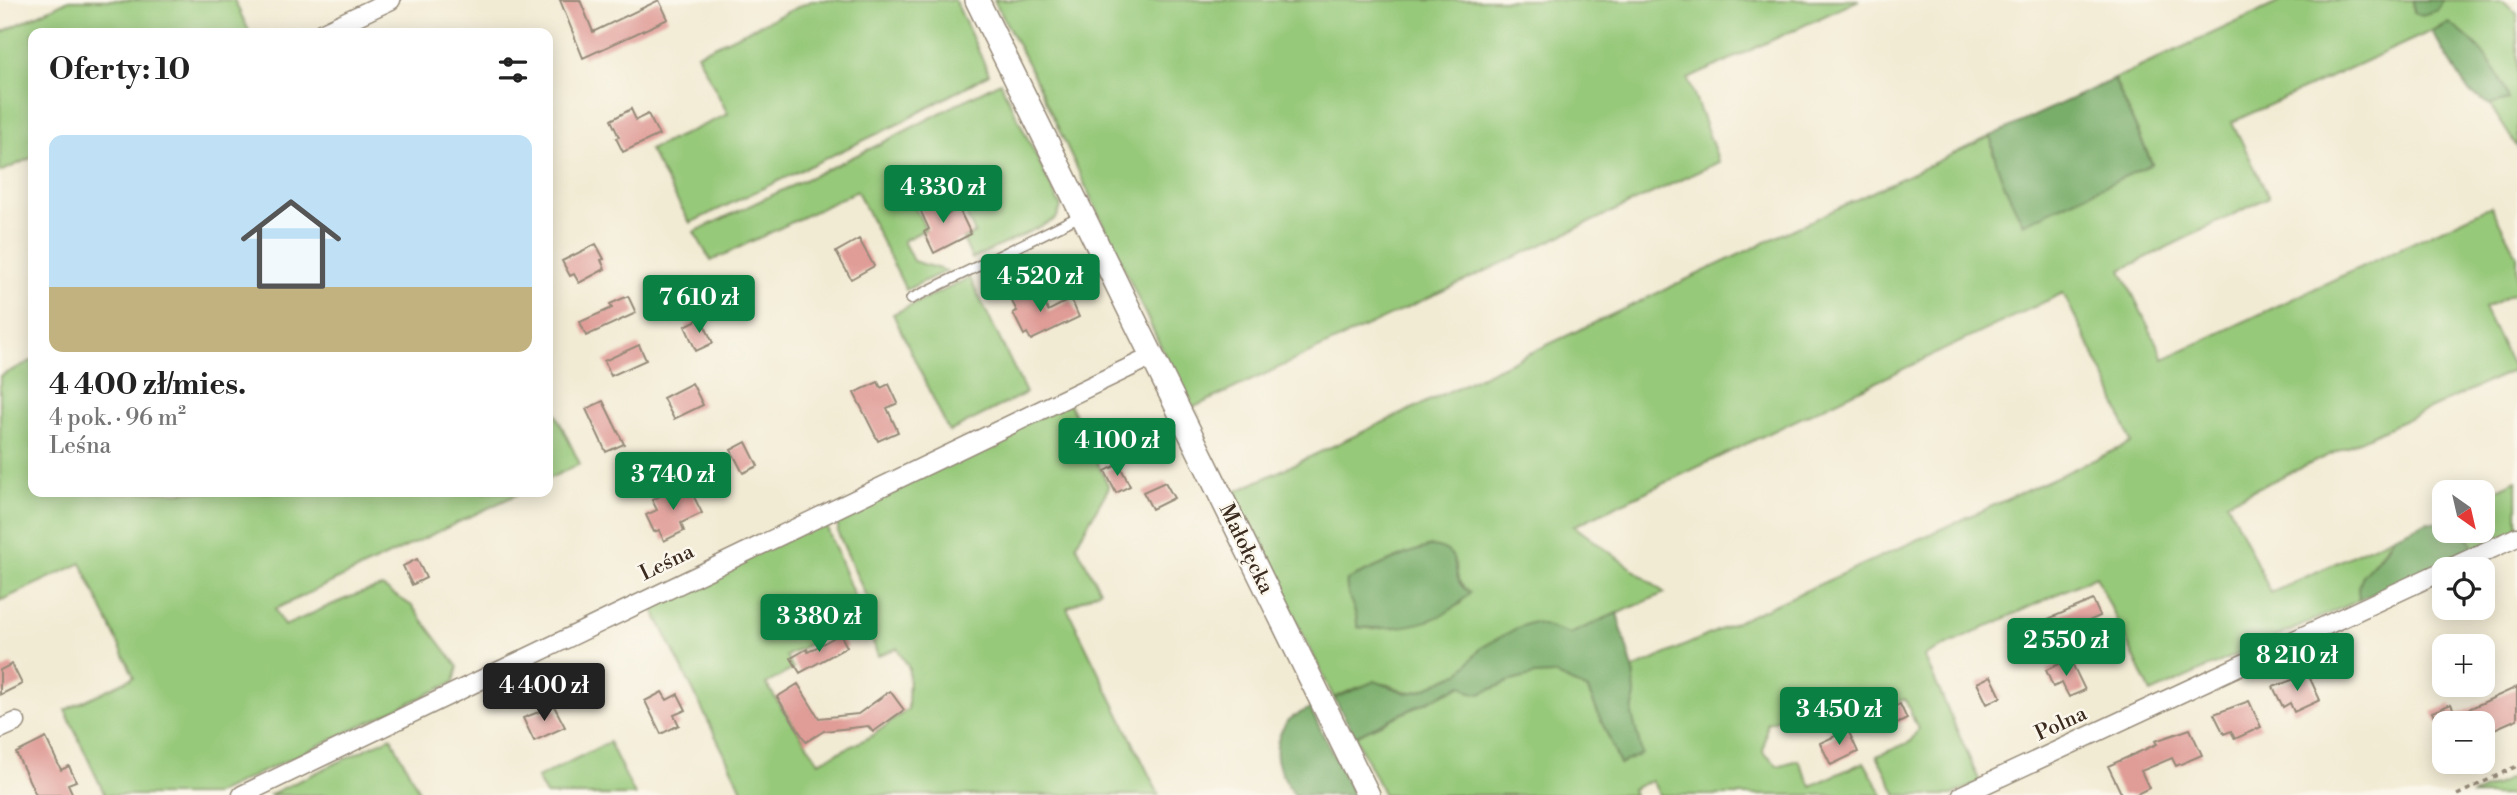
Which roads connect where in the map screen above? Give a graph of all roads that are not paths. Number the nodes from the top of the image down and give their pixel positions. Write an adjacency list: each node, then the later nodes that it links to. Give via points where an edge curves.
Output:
1 (391, 0): 3 (street)
2 (977, 0): 4 (street, Małołęcka)
3 (332, 28)
4 (1082, 215): 5 (lane); 6 (street, Małołęcka)
5 (911, 299)
6 (1151, 357): 10 (street, Leśna); 11 (street, Małołęcka)
7 (2517, 537): 8 (street, Polna)
8 (2474, 557)
9 (2432, 577): 12 (street, Polna)
10 (242, 795)
11 (1368, 795)
12 (1962, 795)

